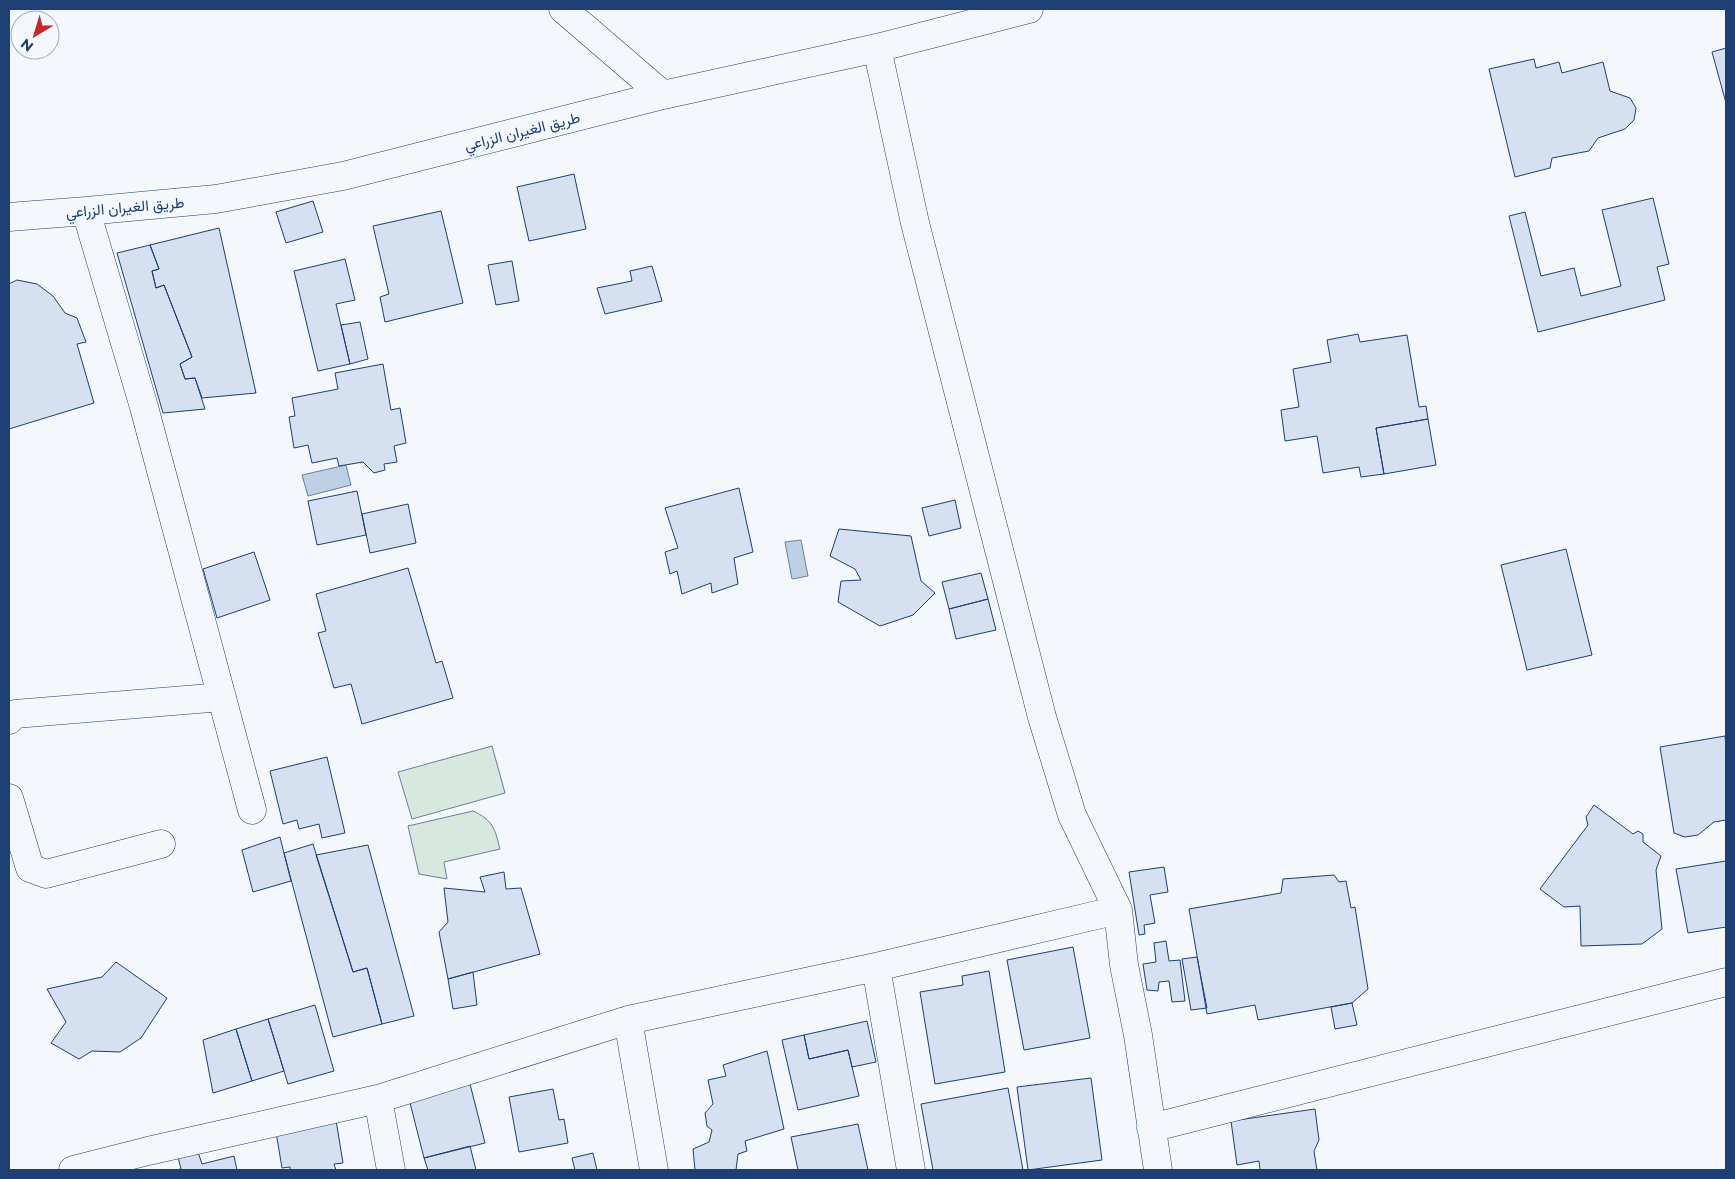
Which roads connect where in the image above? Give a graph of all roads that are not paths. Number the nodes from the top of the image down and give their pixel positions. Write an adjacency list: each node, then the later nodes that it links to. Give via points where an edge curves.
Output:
1 (564, 9): 4 (street)
2 (1029, 9): 3 (street, طريق الغيران الزراعي)
3 (877, 48): 4 (street, طريق الغيران الزراعي); 12 (street, via 915,223 1042,717 1072,815)
4 (663, 95): 5 (street, طريق الغيران الزراعي, via 343,176 216,199)
5 (86, 211): 6 (street, طريق الغيران الزراعي); 7 (street, via 144,407)
6 (9, 217)
7 (222, 697): 8 (street, via 15,714); 10 (street)
8 (9, 720)
9 (9, 798): 11 (street, via 30,868 46,874)
10 (252, 810)
11 (161, 844)
12 (1118, 910): 13 (street); 17 (street)
13 (876, 967): 15 (street); 22 (street)
14 (1726, 982): 17 (street)
15 (628, 1020): 16 (street); 21 (street)
16 (378, 1098): 18 (street); 20 (street)
17 (1151, 1128): 23 (street)
18 (150, 1161): 19 (street)
19 (73, 1170)
20 (391, 1170)
21 (654, 1170)
22 (910, 1170)
23 (1158, 1170)

